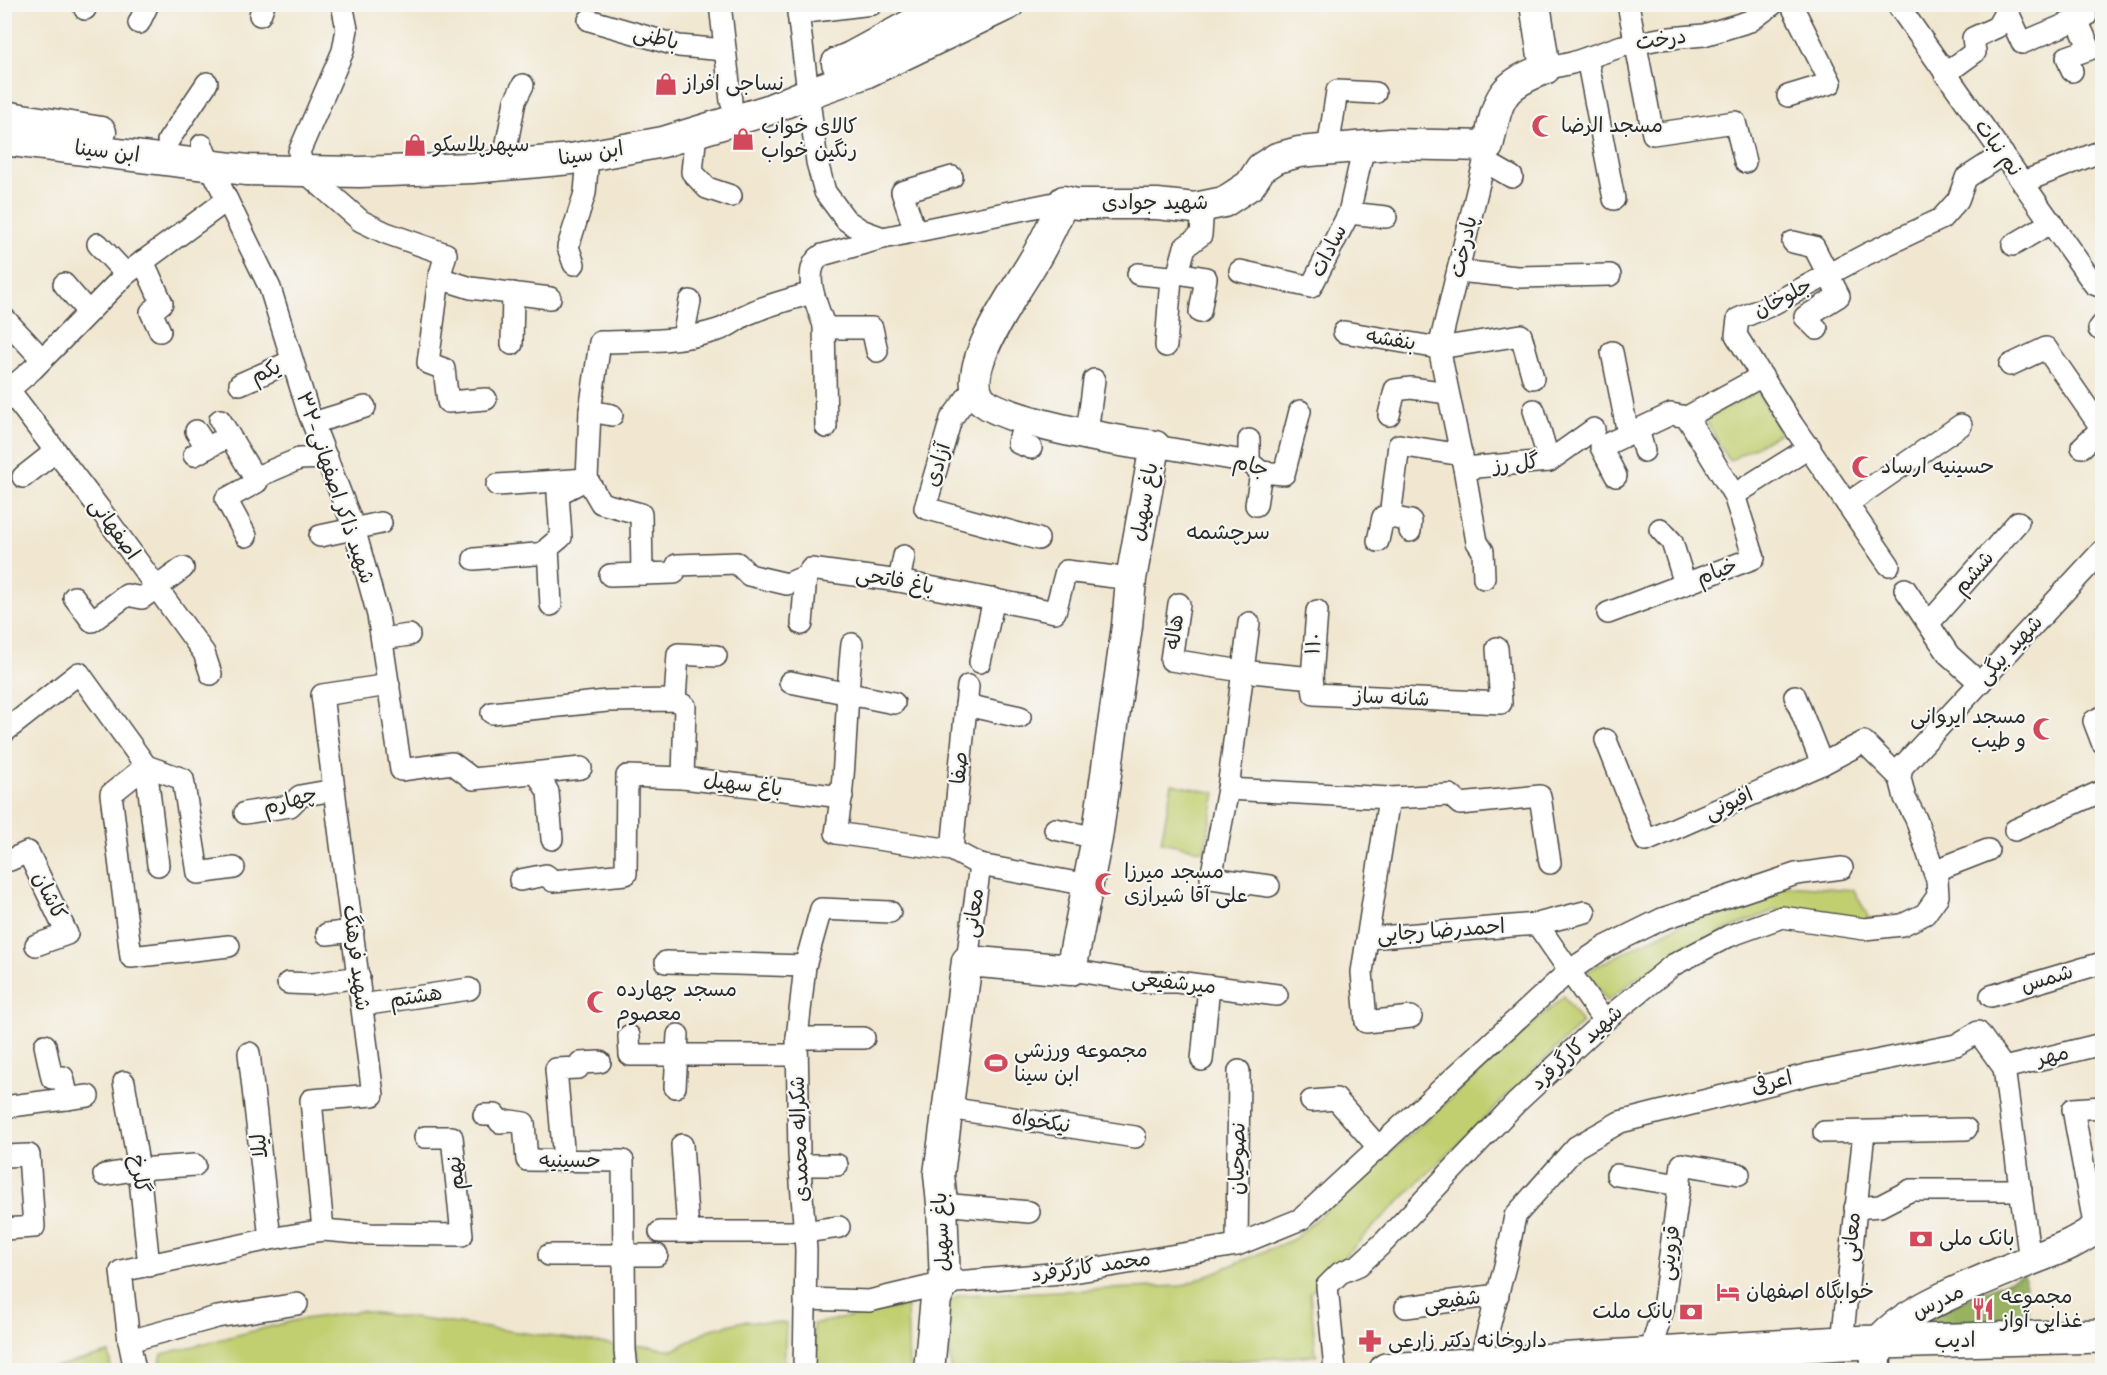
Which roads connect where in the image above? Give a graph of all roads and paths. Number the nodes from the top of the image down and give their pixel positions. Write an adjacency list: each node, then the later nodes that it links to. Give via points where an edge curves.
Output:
1 (342, 4): 37 (street, via 348,29 343,51)
2 (720, 4): 14 (street)
3 (872, 4): 20 (street, via 798,14)
4 (1009, 4): 11 (street, ابن سینا)
5 (1535, 4): 16 (street)
6 (1628, 4): 13 (street)
7 (1773, 4): 13 (street, درخت, via 1750,21 1704,35)
8 (1791, 4): 23 (street, via 1831,83)
9 (1897, 4): 18 (street, نم نبات)
10 (2008, 7): 17 (street, via 2022,43 2082,18 2090,49 2067,57); 18 (street, via 1997,27 1973,38 1975,52)
11 (952, 10): 20 (street, ابن سینا, via 865,73)
12 (589, 20): 14 (street, باطنی, via 679,45)
13 (1635, 44): 15 (street, درخت); 38 (street, via 1653,134 1735,122)
14 (725, 50): 24 (street)
15 (1587, 58): 16 (street, درخت); 43 (street)
16 (1545, 69): 33 (street, via 1507,88 1498,104)
17 (2072, 70)
18 (1945, 74): 34 (street, نم نبات)
19 (207, 83): 28 (street)
20 (808, 83): 24 (street, ابن سینا); 26 (street, ابن سینا, via 768,110); 51 (street, via 817,162 825,192 846,220)
21 (522, 85): 30 (street)
22 (1375, 93): 31 (street, via 1337,91)
23 (1788, 96)
24 (730, 101): 30 (street, ابن سینا, via 653,125 580,140)
25 (4, 116): 28 (street, ابن سینا)
26 (696, 132): 36 (street, ابن سینا); 42 (street, via 692,172 707,188)
27 (4, 140): 35 (street, ابن سینا)
28 (168, 141): 35 (street, ابن سینا)
29 (1364, 146): 31 (street, شهید جوادی); 33 (street, شهید جوادی, via 1390,144); 47 (street, سادات)
30 (506, 148): 37 (street, ابن سینا, via 355,155)
31 (1328, 149): 46 (street, شهید جوادی, via 1277,158 1262,168 1242,191 1224,202)
32 (2103, 151): 41 (street)
33 (1486, 153): 40 (street); 58 (street, پادرخت)
34 (2003, 154): 41 (street, نم نبات); 63 (street, جلوخان, via 1966,178 1958,200 1941,219)
35 (206, 155): 37 (street, ابن سینا, via 247,170); 44 (street, ۳۲-شهید ذاکر اصفهانی)
36 (588, 156): 37 (street, ابن سینا, via 472,168 359,172); 56 (street, via 585,193 568,247)
37 (302, 162): 64 (street, via 361,220 446,254)
38 (1745, 162)
39 (952, 177): 50 (street, via 902,192)
40 (1512, 177)
41 (2023, 182): 49 (street, نم نبات)
42 (731, 196)
43 (1614, 199)
44 (227, 200): 55 (street); 85 (street, ۳۲-شهید ذاکر اصفهانی, via 270,288)
45 (1064, 201): 46 (street, شهید جوادی); 50 (street, شهید جوادی); 91 (street, via 982,349)
46 (1203, 206): 61 (street, via 1201,235 1185,248)
47 (1349, 213): 48 (street); 57 (street, سادات, via 1311,286)
48 (1386, 217)
49 (2052, 222): 54 (street); 66 (street, نم نبات, via 2094,284)
50 (915, 231): 51 (street, شهید جوادی)
51 (883, 238): 68 (street, شهید جوادی, via 817,258 813,264)
52 (1794, 242): 63 (street, via 1814,247)
53 (98, 244): 59 (street)
54 (2013, 245)
55 (143, 261): 59 (street); 76 (street, via 162,303 151,312)
56 (574, 264)
57 (1240, 271)
58 (1458, 271): 62 (street, via 1517,277); 81 (street, پادرخت)
59 (126, 273): 71 (street)
60 (1138, 274): 61 (street)
61 (1175, 275): 72 (street, via 1206,278); 80 (street)
62 (1610, 275)
63 (1828, 275): 75 (street, via 1839,296 1805,317); 87 (street, جلوخان, via 1738,319 1736,335)
64 (439, 278): 67 (street, via 471,288); 94 (street, via 428,363 444,369 448,402)
65 (64, 285): 71 (street)
66 (2103, 287)
67 (513, 293): 69 (street); 79 (street)
68 (812, 293): 74 (street, شهید جوادی); 78 (street, via 774,303 721,330)
69 (550, 298)
70 (690, 301): 78 (street)
71 (88, 312): 84 (street)
72 (1200, 312)
73 (4, 318): 84 (street)
74 (824, 325): 82 (street, via 872,328); 104 (street, شهید جوادی)
75 (1816, 329)
76 (160, 331)
77 (1344, 332): 81 (street, بنفشه)
78 (683, 337): 97 (street, via 600,342)
79 (512, 344)
80 (1166, 346)
81 (1439, 348): 88 (street, بنفشه, via 1521,335); 93 (street)
82 (877, 351)
83 (1612, 352): 107 (street)
84 (42, 359): 92 (street)
85 (292, 361): 90 (street, یکم); 102 (street, ۳۲-شهید ذاکر اصفهانی)
86 (2010, 365): 105 (street, via 2046,348)
87 (1762, 376): 101 (street); 112 (street, جلوخان)
88 (1533, 378)
89 (1094, 380): 108 (street)
90 (240, 384)
91 (976, 385): 108 (street, باغ سهیل, via 978,396 987,406 1028,434); 136 (street, آزادی, via 951,419 925,508)
92 (7, 392): 114 (street, اصفهانی)
93 (1448, 393): 100 (street, via 1395,390); 117 (street)
94 (486, 399)
95 (365, 406): 102 (street)
96 (1534, 410): 118 (street)
97 (590, 411): 99 (street); 123 (street)
98 (1300, 411): 119 (street, جام, via 1284,474)
99 (612, 415)
100 (1389, 415)
101 (1687, 417): 107 (street, via 1671,414); 125 (street)
102 (313, 423): 116 (street, ۳۲-شهید ذاکر اصفهانی)
103 (1961, 426): 126 (street)
104 (826, 427)
105 (2102, 428): 113 (street)
106 (1594, 429): 118 (street, گل رز)
107 (1633, 432): 115 (street); 120 (street, via 1601,447)
108 (1087, 434): 111 (street, باغ سهیل)
109 (1249, 440): 119 (street)
110 (199, 445): 122 (street, via 225,428)
111 (1155, 446): 119 (street, جام); 148 (street, باغ سهیل)
112 (1809, 447): 125 (street); 126 (street, جلوخان)
113 (2082, 447)
114 (56, 451): 121 (street); 151 (street, اصفهانی)
115 (1644, 451)
116 (327, 458): 122 (street, via 299,459); 131 (street, ۳۲-شهید ذاکر اصفهانی)
117 (1463, 461): 118 (street, گل رز); 128 (street, گل رز, via 1399,445); 147 (street, via 1477,542 1483,551)
118 (1549, 461)
119 (1255, 467): 127 (street)
120 (1616, 476)
121 (23, 477)
122 (254, 478): 134 (street, via 257,482 226,499)
123 (587, 480): 124 (street); 139 (street, via 558,494 561,537 548,548); 144 (street, via 601,503 641,514)
124 (497, 485)
125 (1734, 495): 150 (street, خیام, via 1754,558)
126 (1847, 504): 142 (street, جلوخان)
127 (1256, 505)
128 (1390, 517): 133 (street, via 1410,520); 137 (street, via 1383,517)
129 (2018, 522): 160 (street, ششم)
130 (381, 523): 131 (street)
131 (354, 528): 135 (street); 163 (street, ۳۲-شهید ذاکر اصفهانی)
132 (1660, 529): 150 (street, خیام, via 1672,542)
133 (1410, 531)
134 (246, 536)
135 (320, 536)
136 (1038, 538)
137 (1378, 541)
138 (2103, 551): 172 (street, شهید بیگی)
139 (548, 553): 141 (street); 156 (street)
140 (904, 556): 149 (street)
141 (474, 559)
142 (1889, 565)
143 (183, 568): 151 (street)
144 (642, 574): 145 (street, باغ فاتحی); 146 (street, باغ فاتحی, via 674,573 677,565 737,563 749,575 786,584)
145 (610, 575)
146 (806, 576): 149 (street, باغ فاتحی, via 811,569); 161 (street)
147 (1484, 578)
148 (1131, 579): 154 (street, باغ فاتحی, via 1066,571 1055,612); 198 (street, باغ سهیل)
149 (899, 581): 154 (street, باغ فاتحی)
150 (1685, 584): 158 (street, خیام)
151 (157, 587): 153 (street, via 142,598 127,595 92,621); 169 (street, اصفهانی, via 204,653)
152 (1905, 589): 160 (street)
153 (75, 597)
154 (994, 599): 167 (street)
155 (1179, 604): 168 (street, هاله, via 1171,660)
156 (551, 605)
157 (1317, 611): 170 (street, ۱۱۰)
158 (1608, 613)
159 (1250, 622): 168 (street)
160 (1929, 623): 172 (street, via 1948,655)
161 (802, 624)
162 (409, 635): 163 (street)
163 (382, 639): 173 (street, ۳۲-شهید ذاکر اصفهانی)
164 (852, 644): 174 (street)
165 (1497, 648): 170 (street, شانه ساز, via 1501,703 1314,694)
166 (716, 656): 176 (street, via 678,654)
167 (980, 662)
168 (1242, 671): 170 (street); 190 (street)
169 (211, 674)
170 (1312, 678)
171 (790, 682): 174 (street)
172 (1980, 682): 189 (street, شهید بیگی, via 1902,767)
173 (389, 685): 187 (street, ۳۲-شهید ذاکر اصفهانی, via 401,771 452,764 472,779); 191 (street, شهید فرهنگ, via 322,695)
174 (846, 693): 177 (street); 193 (street)
175 (1795, 696): 184 (street)
176 (675, 700): 178 (street, via 607,701); 188 (street, via 685,706)
177 (894, 703)
178 (492, 713)
179 (1020, 717): 200 (street, صفا, via 967,695)
180 (2103, 717): 183 (street, via 2094,722)
181 (4, 732): 185 (street, via 79,673)
182 (1606, 740): 184 (street, افیونی, via 1646,840)
183 (2103, 742)
184 (1822, 764): 189 (street, افیونی, via 1864,742)
185 (146, 766): 204 (street); 206 (street, via 183,779 198,873); 219 (street, via 111,794 132,957)
186 (581, 768): 187 (street, ۳۲-شهید ذاکر اصفهانی)
187 (537, 773): 199 (street, via 548,792)
188 (683, 778): 193 (street, باغ سهیل); 209 (street, باغ سهیل, via 627,776 626,874 554,881 546,875)
189 (1900, 778): 208 (street)
190 (1228, 789): 194 (street); 211 (street, via 1211,878)
191 (334, 790): 195 (street, چهارم, via 300,796 290,806); 215 (street, شهید فرهنگ)
192 (2103, 791): 197 (street)
193 (842, 797): 200 (street, via 836,833)
194 (1389, 798): 203 (street, via 1450,795 1460,804 1540,796); 217 (street, احمدرضا رجایی)
195 (245, 813)
196 (1055, 829): 198 (street)
197 (2015, 830)
198 (1097, 838): 210 (street, باغ سهیل)
199 (552, 839)
200 (952, 850): 205 (street)
201 (1988, 850): 208 (street)
202 (4, 858): 218 (street, کاشان, via 10,861 27,852 67,934)
203 (1550, 863)
204 (158, 865)
205 (981, 865): 210 (street); 220 (street, معانی)
206 (234, 868)
207 (1842, 868): 225 (street, via 1796,874 1662,919 1605,947)
208 (1936, 875): 234 (street, شهید کارگرفرد, via 1938,896 1925,914 1902,925 1864,928 1782,916 1729,936 1673,965)
209 (520, 880)
210 (1088, 885): 224 (street, باغ سهیل)
211 (1269, 886)
212 (890, 912): 223 (street, شکراله محمدی, via 821,909)
213 (1585, 912): 214 (street, احمدرضا رجایی)
214 (1537, 924): 217 (street, احمدرضا رجایی); 225 (street)
215 (353, 931): 216 (street); 226 (street, شهید فرهنگ)
216 (327, 934)
217 (1368, 938): 233 (street, via 1362,972 1366,1022)
218 (36, 945)
219 (229, 946)
220 (967, 961): 224 (street); 251 (street, باغ سهیل)
221 (666, 962): 223 (street)
222 (2103, 963): 231 (street, شمس)
223 (805, 966): 240 (street, شکراله محمدی)
224 (1071, 970): 228 (street, میرشفیعی, via 1144,982)
225 (1569, 971): 234 (street); 259 (street)
226 (359, 977): 227 (street, via 312,984); 232 (street, شهید فرهنگ)
227 (288, 983)
228 (1209, 986): 230 (street, میرشفیعی); 242 (street)
229 (469, 989): 232 (street, هشتم)
230 (1277, 995)
231 (1991, 996)
232 (362, 1005): 277 (street, شهید فرهنگ, via 373,1095 311,1100)
233 (1411, 1017)
234 (1604, 1022): 303 (street, شهید کارگرفرد, via 1516,1103 1384,1242 1327,1286)
235 (629, 1036): 239 (street, via 630,1055)
236 (864, 1038): 240 (street)
237 (2103, 1044): 244 (street, مهر)
238 (45, 1045): 248 (street, via 52,1078 63,1077 78,1097)
239 (677, 1045): 240 (street); 247 (street)
240 (797, 1046): 264 (street, شکراله محمدی)
241 (249, 1053): 281 (street, لیلا)
242 (1202, 1060)
243 (600, 1062): 261 (street, via 556,1069)
244 (2004, 1068): 270 (street, اعرفی); 289 (street, اعرفی, via 1978,1032 1956,1045 1810,1074 1620,1122 1576,1147 1515,1216)
245 (1239, 1071): 282 (street, نصوحیان)
246 (124, 1082): 265 (street, گلرخ)
247 (675, 1087)
248 (6, 1101)
249 (1311, 1101): 259 (street, via 1336,1099)
250 (2103, 1107): 275 (street, via 2073,1109)
251 (948, 1108): 257 (street, نیکخواه); 271 (street, باغ سهیل, via 939,1174)
252 (484, 1115): 261 (street, حسینیه, via 495,1115 500,1122 524,1123 527,1160)
253 (1966, 1129): 255 (street)
254 (1824, 1132): 255 (street)
255 (1864, 1132): 272 (street, معانی)
256 (425, 1137): 277 (street, نهم, via 452,1137 462,1235)
257 (1135, 1137)
258 (682, 1146): 278 (street)
259 (1378, 1148): 282 (street, via 1301,1219)
260 (4, 1156): 276 (street, via 29,1155 34,1227)
261 (564, 1160): 284 (street, حسینیه, via 623,1161)
262 (195, 1165): 265 (street)
263 (837, 1165): 264 (street)
264 (800, 1166): 280 (street, شکراله محمدی)
265 (139, 1169): 267 (street); 287 (street, گلرخ)
266 (1739, 1174): 269 (street, قزوینی, via 1682,1164)
267 (104, 1175)
268 (1617, 1175): 269 (street)
269 (1680, 1185): 296 (street, قزوینی)
270 (2021, 1190): 272 (street, via 1911,1190 1880,1206); 286 (street, اعرفی)
271 (942, 1204): 273 (street); 288 (street, باغ سهیل)
272 (1855, 1208): 295 (street, معانی)
273 (1029, 1212)
274 (839, 1227): 280 (street)
275 (2099, 1227): 286 (street, مدرس)
276 (4, 1229)
277 (324, 1230): 281 (street)
278 (688, 1230): 279 (street); 280 (street)
279 (660, 1232)
280 (804, 1232): 290 (street, شکراله محمدی)
281 (270, 1239): 287 (street)
282 (1237, 1245): 288 (street, محمد کارگرفرد, via 1073,1272)
283 (549, 1255): 284 (street)
284 (624, 1255): 285 (street); 300 (street)
285 (657, 1255)
286 (2030, 1261): 297 (street, مدرس, via 1953,1293 1893,1325)
287 (149, 1266): 294 (street, via 121,1271)
288 (945, 1283): 290 (street, محمد کارگرفرد, via 869,1301); 302 (street, باغ سهیل, via 936,1298)
289 (1498, 1295): 292 (street, شفیعی); 298 (street, اعرفی)
290 (805, 1299): 301 (street, شکراله محمدی)
291 (297, 1304): 294 (street, via 218,1317)
292 (1406, 1307)
293 (2103, 1336): 297 (main road, ادیب)
294 (129, 1341): 299 (street)
295 (1842, 1343): 296 (main road, ادیب); 297 (main road, ادیب)
296 (1654, 1355): 298 (main road, ادیب)
297 (1877, 1357)
298 (1479, 1365): 304 (main road, ادیب)
299 (135, 1371)
300 (627, 1371)
301 (804, 1371)
302 (929, 1371)
303 (1335, 1371)
304 (1386, 1371)

